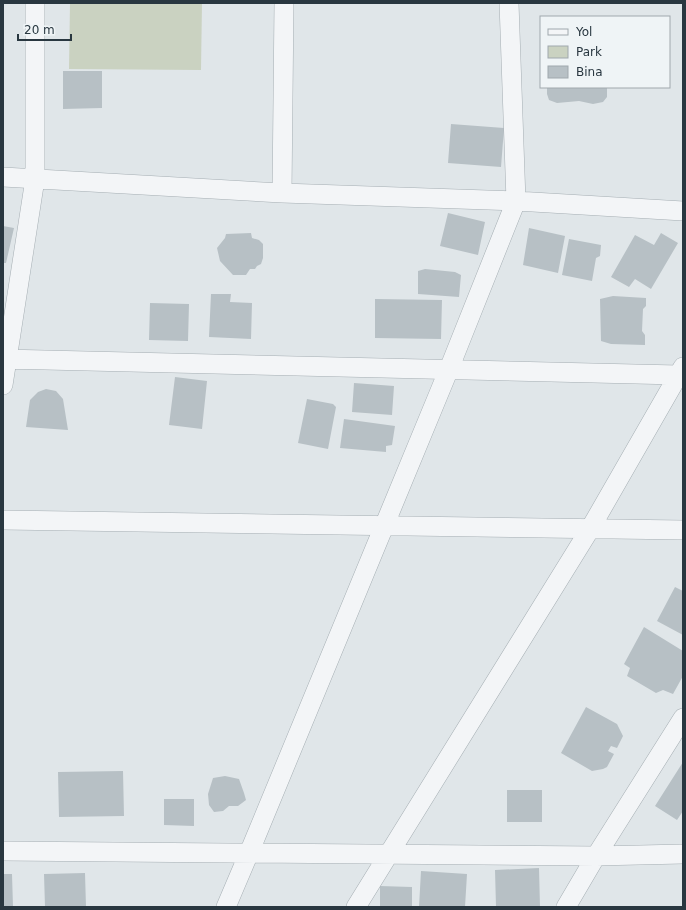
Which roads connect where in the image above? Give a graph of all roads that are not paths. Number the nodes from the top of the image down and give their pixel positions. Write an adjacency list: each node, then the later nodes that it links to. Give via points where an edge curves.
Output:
1 (35, 3): 5 (street)
2 (284, 3): 6 (street)
3 (509, 3): 7 (street)
4 (3, 177): 5 (street)
5 (35, 179): 6 (street); 9 (street)
6 (282, 193): 7 (street)
7 (516, 201): 8 (street); 10 (street)
8 (683, 211)
9 (5, 359): 10 (street); 12 (street)
10 (449, 370): 11 (street); 14 (street)
11 (681, 371): 15 (street)
12 (3, 385)
13 (3, 520): 14 (street)
14 (385, 526): 15 (street); 19 (street)
15 (590, 529): 16 (street); 21 (street)
16 (683, 530)
17 (683, 718): 22 (street)
18 (3, 851): 19 (street)
19 (249, 853): 21 (street); 23 (street)
20 (683, 854): 22 (street)
21 (388, 855): 22 (street); 24 (street)
22 (596, 856): 25 (street)
23 (226, 907)
24 (356, 907)
25 (566, 907)

